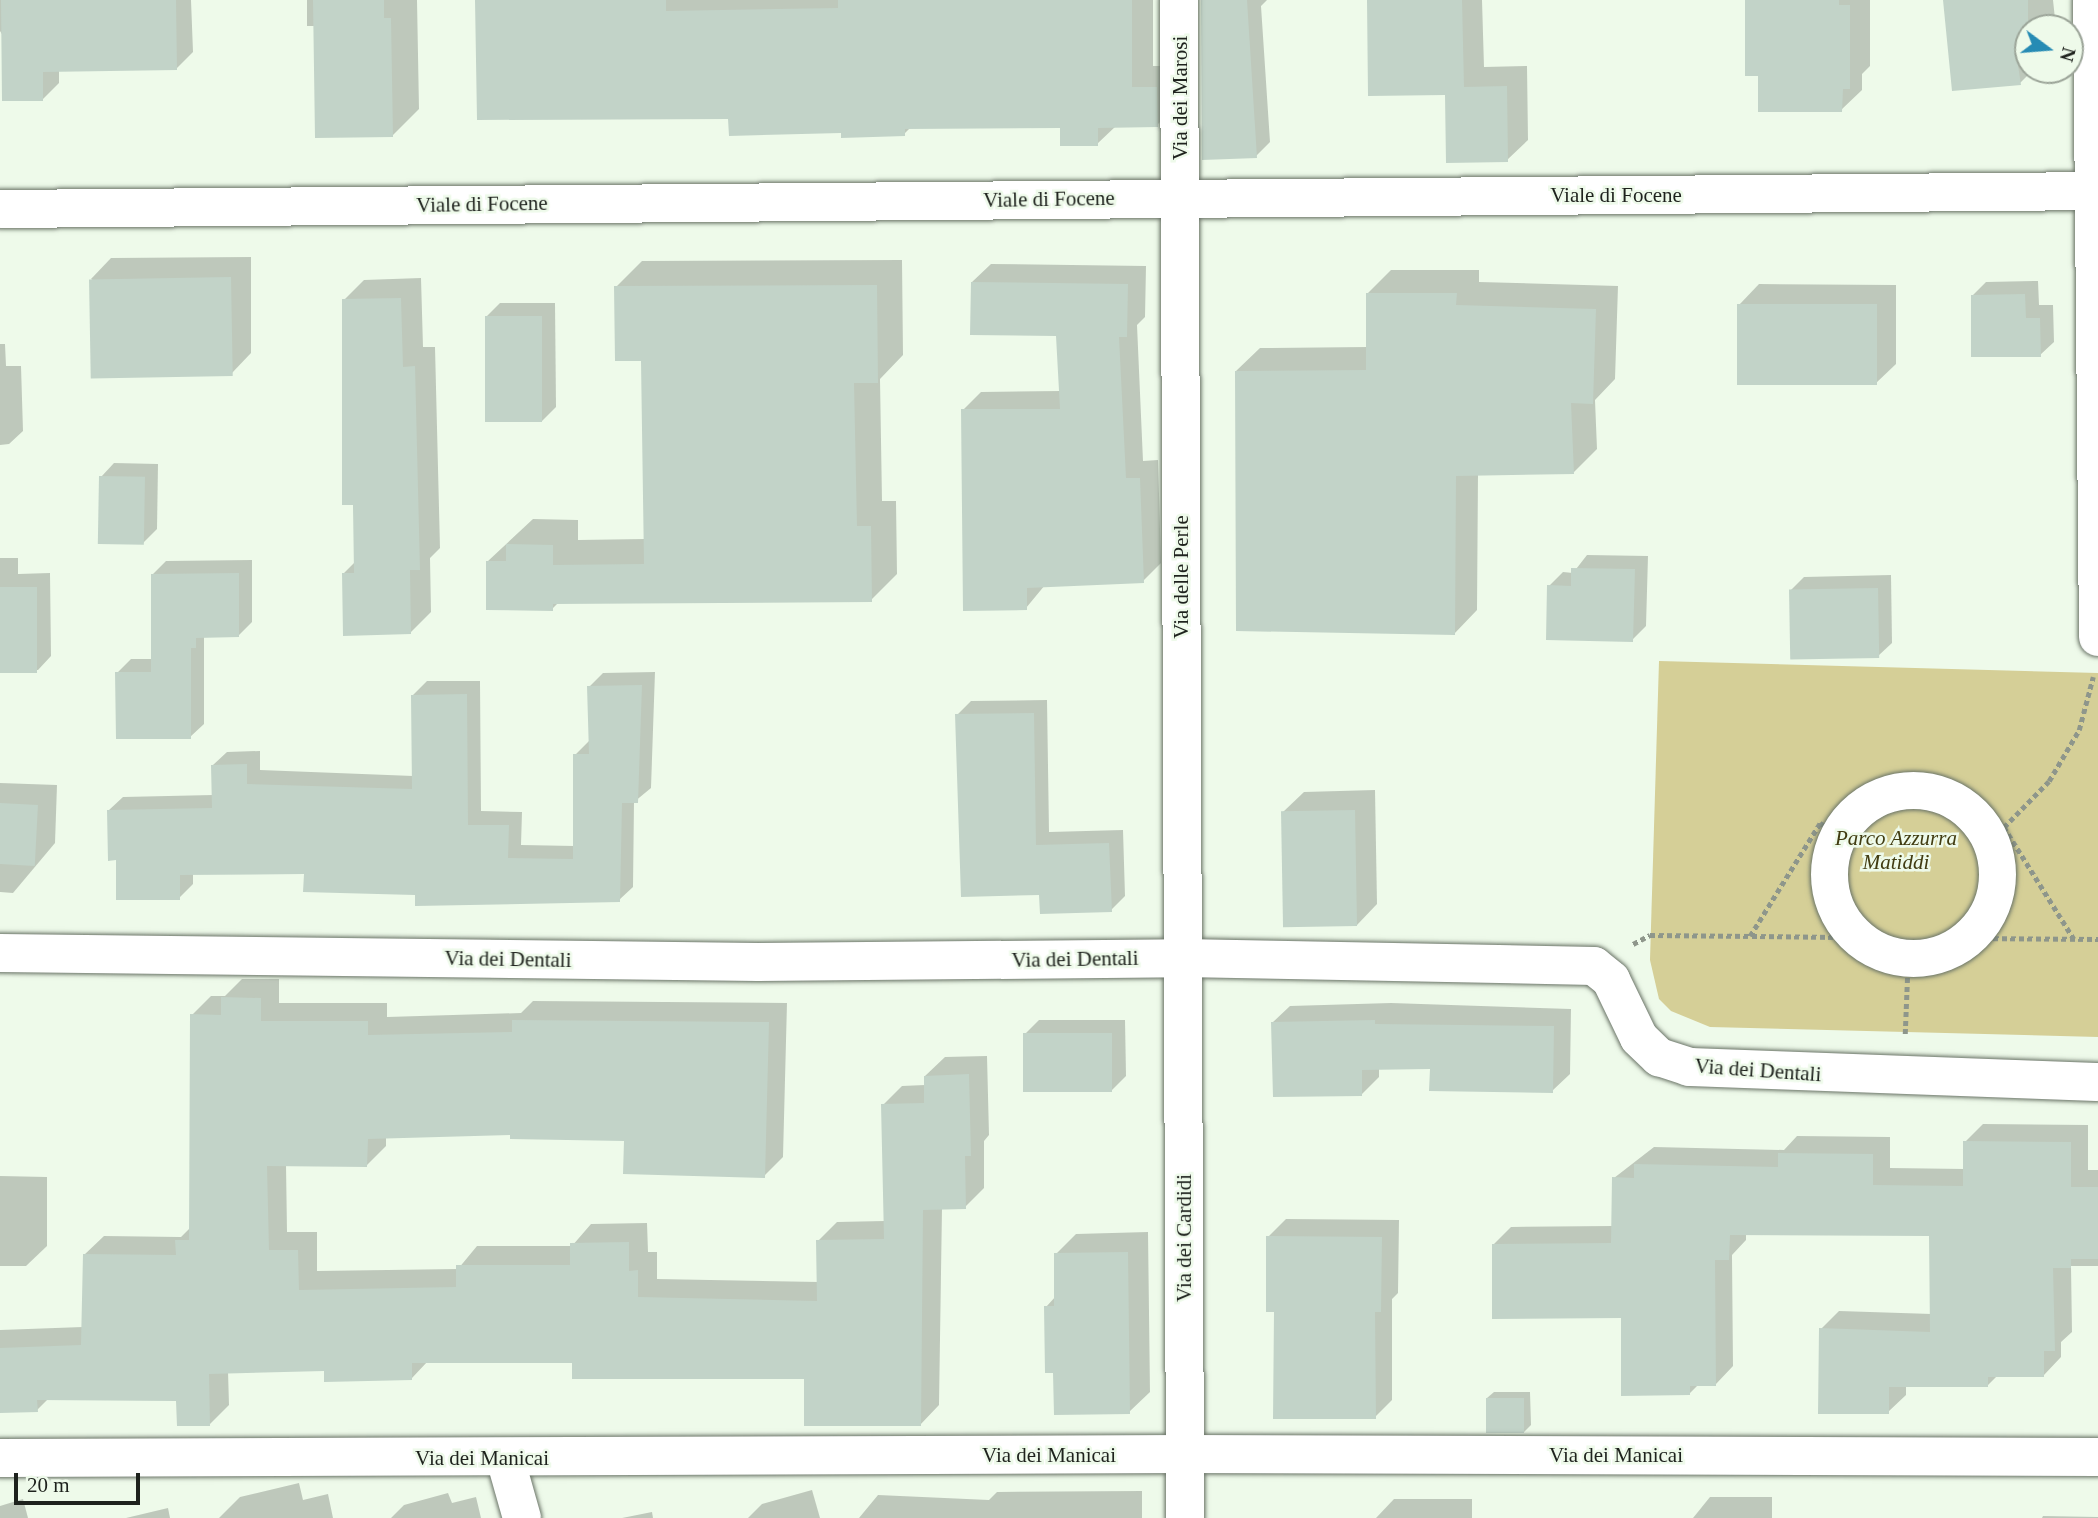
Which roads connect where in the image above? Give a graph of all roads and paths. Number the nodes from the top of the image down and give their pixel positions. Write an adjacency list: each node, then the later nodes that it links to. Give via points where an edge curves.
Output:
1 (1179, 0): 4 (street, Via dei Marosi)
2 (2092, 0): 3 (street)
3 (2096, 191): 4 (street, Viale di Focene); 6 (street)
4 (1180, 197): 5 (street, Viale di Focene); 15 (street, Via delle Perle)
5 (0, 209)
6 (2096, 654): 7 (path, via 2079,730 2049,781)
7 (1996, 831): 8 (street, via 1957,802 1914,790 1871,802); 11 (street, via 1997,878 1983,921); 12 (path)
8 (1840, 834): 9 (path, via 1820,823); 10 (street, via 1831,855 1833,900)
9 (1750, 936): 10 (path); 17 (path, via 1650,935)
10 (1857, 937): 16 (street, via 1872,948)
11 (1968, 938): 12 (path); 16 (street, via 1950,950)
12 (2074, 939): 13 (path)
13 (2098, 939)
14 (0, 953): 15 (street, Via dei Dentali, via 758,962)
15 (1182, 958): 17 (street, Via dei Dentali); 20 (street, Via dei Cardidi)
16 (1908, 958): 18 (path)
17 (1594, 966): 18 (street, Via dei Dentali, via 1611,980 1639,1038 1659,1057 1722,1072)
18 (1903, 1077): 19 (street, Via dei Dentali)
19 (2098, 1082)
20 (1184, 1454): 21 (street, Via dei Manicai); 23 (street, Via dei Manicai); 25 (street, Via dei Cardidi)
21 (2098, 1457)
22 (0, 1458): 23 (street, Via dei Manicai)
23 (505, 1458): 24 (street)
24 (522, 1518)
25 (1185, 1518)

